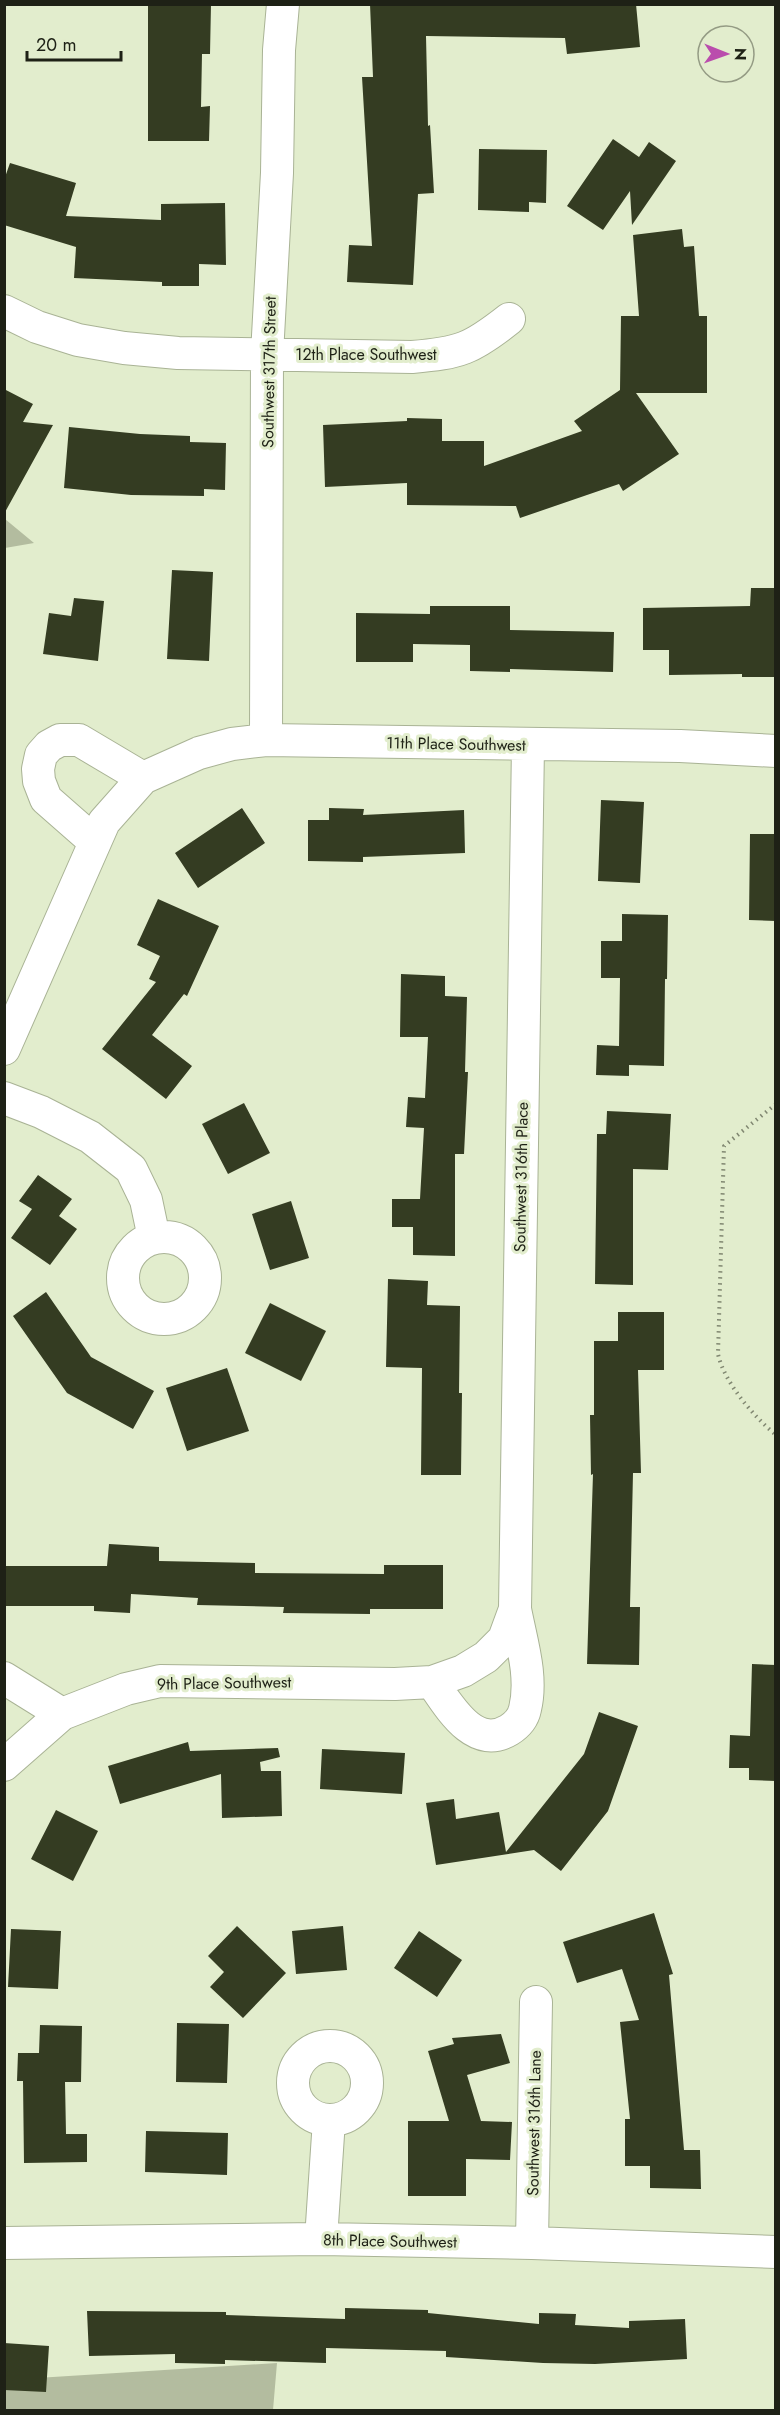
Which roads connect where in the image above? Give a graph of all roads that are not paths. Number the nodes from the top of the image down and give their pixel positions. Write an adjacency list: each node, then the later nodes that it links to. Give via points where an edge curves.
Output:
1 (283, 4): 4 (street, Southwest 317th Street)
2 (4, 310): 4 (street, 12th Place Southwest, via 37,327 78,340 124,348)
3 (508, 319): 4 (street, 12th Place Southwest, via 472,346 447,354)
4 (267, 354): 5 (street, Southwest 317th Street)
5 (267, 740): 6 (street, 11th Place Southwest); 8 (street, 11th Place Southwest, via 199,753)
6 (528, 745): 7 (street, 11th Place Southwest); 13 (street, Southwest 316th Place)
7 (776, 751)
8 (143, 778): 9 (street, 11th Place Southwest, via 104,822); 9 (street, via 79,740 60,740 41,755 38,775 46,798)
9 (95, 842): 10 (street, 11th Place Southwest)
10 (4, 1049)
11 (4, 1098): 12 (street, via 90,1137 130,1169 146,1200)
12 (154, 1238)
13 (514, 1609): 15 (street, 9th Place Southwest, via 504,1639 486,1657 463,1671); 15 (street, via 528,1685 525,1712 517,1725 492,1736 473,1731 458,1719)
14 (4, 1678): 16 (street)
15 (432, 1682): 16 (street, 9th Place Southwest, via 160,1681 126,1689)
16 (62, 1714): 17 (street, 9th Place Southwest)
17 (4, 1765)
18 (536, 2002): 22 (street, Southwest 316th Lane)
19 (329, 2120): 20 (street)
20 (321, 2239): 21 (street, 8th Place Southwest); 22 (street, 8th Place Southwest)
21 (4, 2243)
22 (532, 2244): 23 (street, 8th Place Southwest)
23 (776, 2252)

